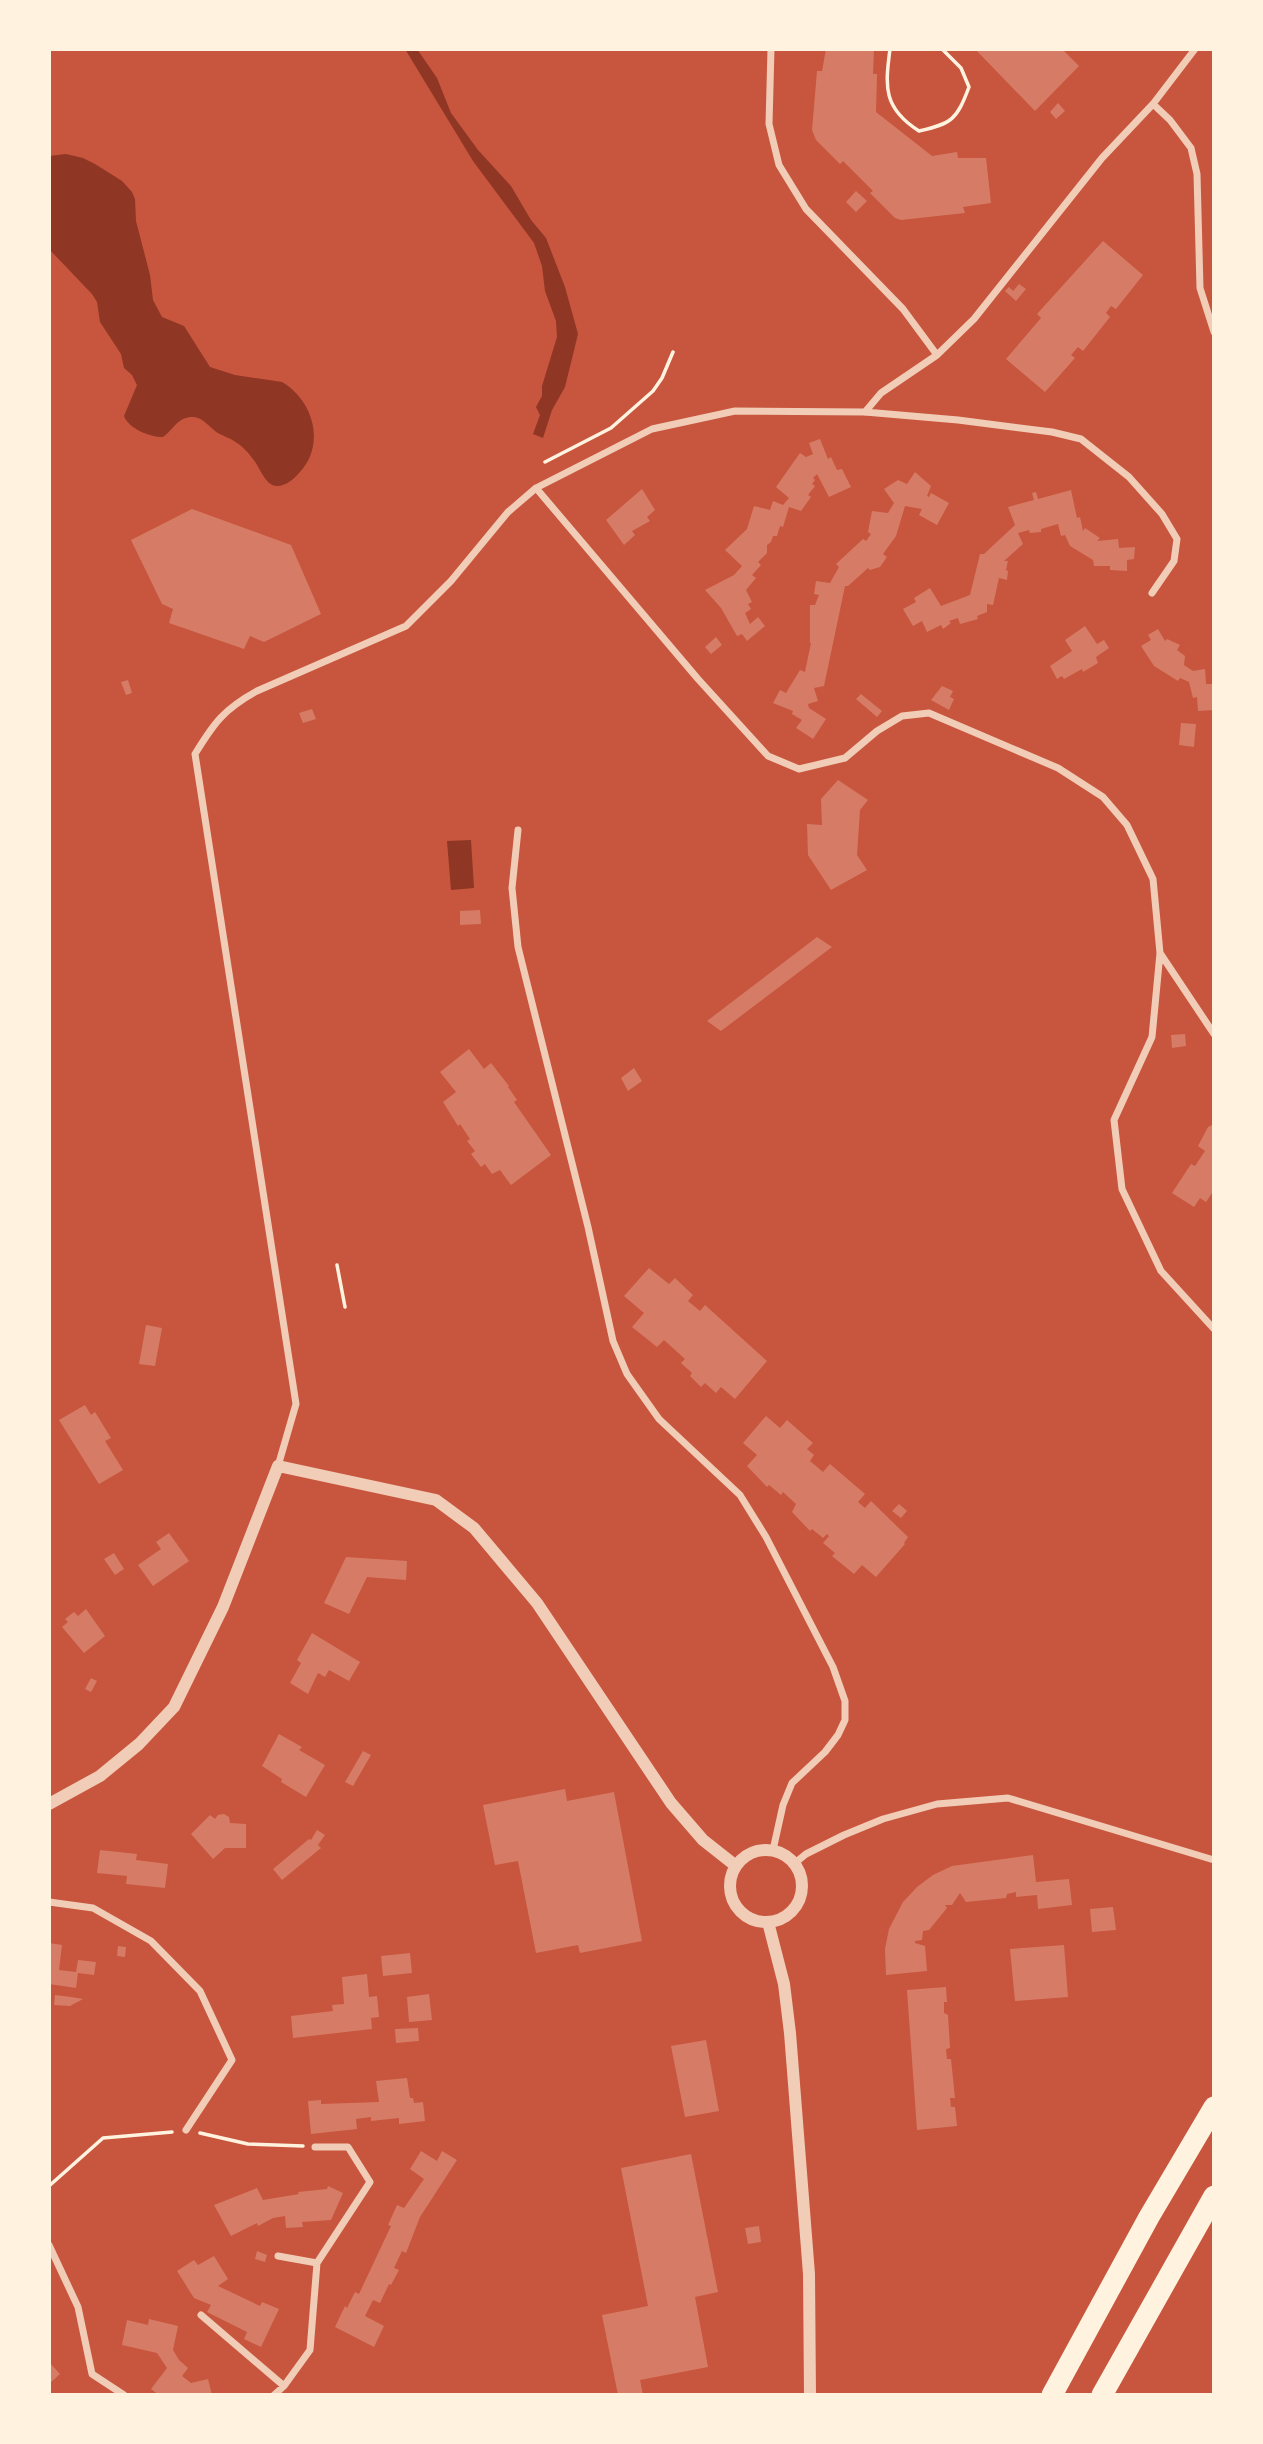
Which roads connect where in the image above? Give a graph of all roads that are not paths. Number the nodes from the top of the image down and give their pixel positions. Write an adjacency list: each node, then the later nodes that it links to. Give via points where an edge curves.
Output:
1 (771, 49): 5 (street, via 769,124 779,165 806,209 903,309)
2 (1195, 49): 3 (street)
3 (1153, 104): 4 (street, via 1191,148 1197,174 1200,288); 5 (street, via 1102,158 974,319)
4 (1214, 331)
5 (937, 355): 6 (street, via 881,393)
6 (865, 412): 7 (street, via 736,411 652,429); 8 (street, via 958,420 1081,439 1129,477 1162,514 1177,540 1174,561)
7 (536, 488): 10 (street, via 768,756 799,768 845,758 902,716 929,713 1058,768 1103,797 1127,825 1153,879); 13 (street, via 508,512 451,582 405,626 237,702 213,724 195,754 296,1404)
8 (1152, 593)
9 (518, 830): 15 (street, via 512,887 518,947 613,1340 627,1374 659,1419 740,1495 833,1667 845,1701 845,1720 838,1735 792,1783)
10 (1160, 953): 11 (street); 12 (street, via 1152,1037 1114,1120 1122,1189 1161,1271)
11 (1214, 1034)
12 (1214, 1329)
13 (278, 1466): 14 (street, via 223,1606 174,1707 100,1776); 18 (street, via 436,1500 474,1528 537,1603 671,1803 703,1840)
14 (49, 1804)
15 (773, 1850): 17 (street); 18 (street, via 751,1853)
16 (1214, 1860): 17 (street, via 1008,1798 937,1804 883,1819)
17 (795, 1863): 20 (street, via 803,1888 800,1900 781,1919)
18 (736, 1866): 20 (street, via 730,1888 738,1909)
19 (49, 1902): 22 (street, via 93,1909 151,1941 200,1991 232,2060)
20 (768, 1922): 32 (street, via 790,2033 810,2274)
21 (1214, 2107): 33 (highway)
22 (186, 2130)
23 (315, 2147): 27 (street, via 348,2147 370,2182)
24 (1214, 2196): 34 (highway)
25 (49, 2245): 30 (street, via 78,2307 92,2374)
26 (278, 2256): 27 (street)
27 (317, 2263): 29 (street, via 310,2350)
28 (201, 2315): 29 (street)
29 (284, 2386): 31 (street)
30 (124, 2395)
31 (274, 2395)
32 (810, 2395)
33 (1052, 2395)
34 (1102, 2395)

